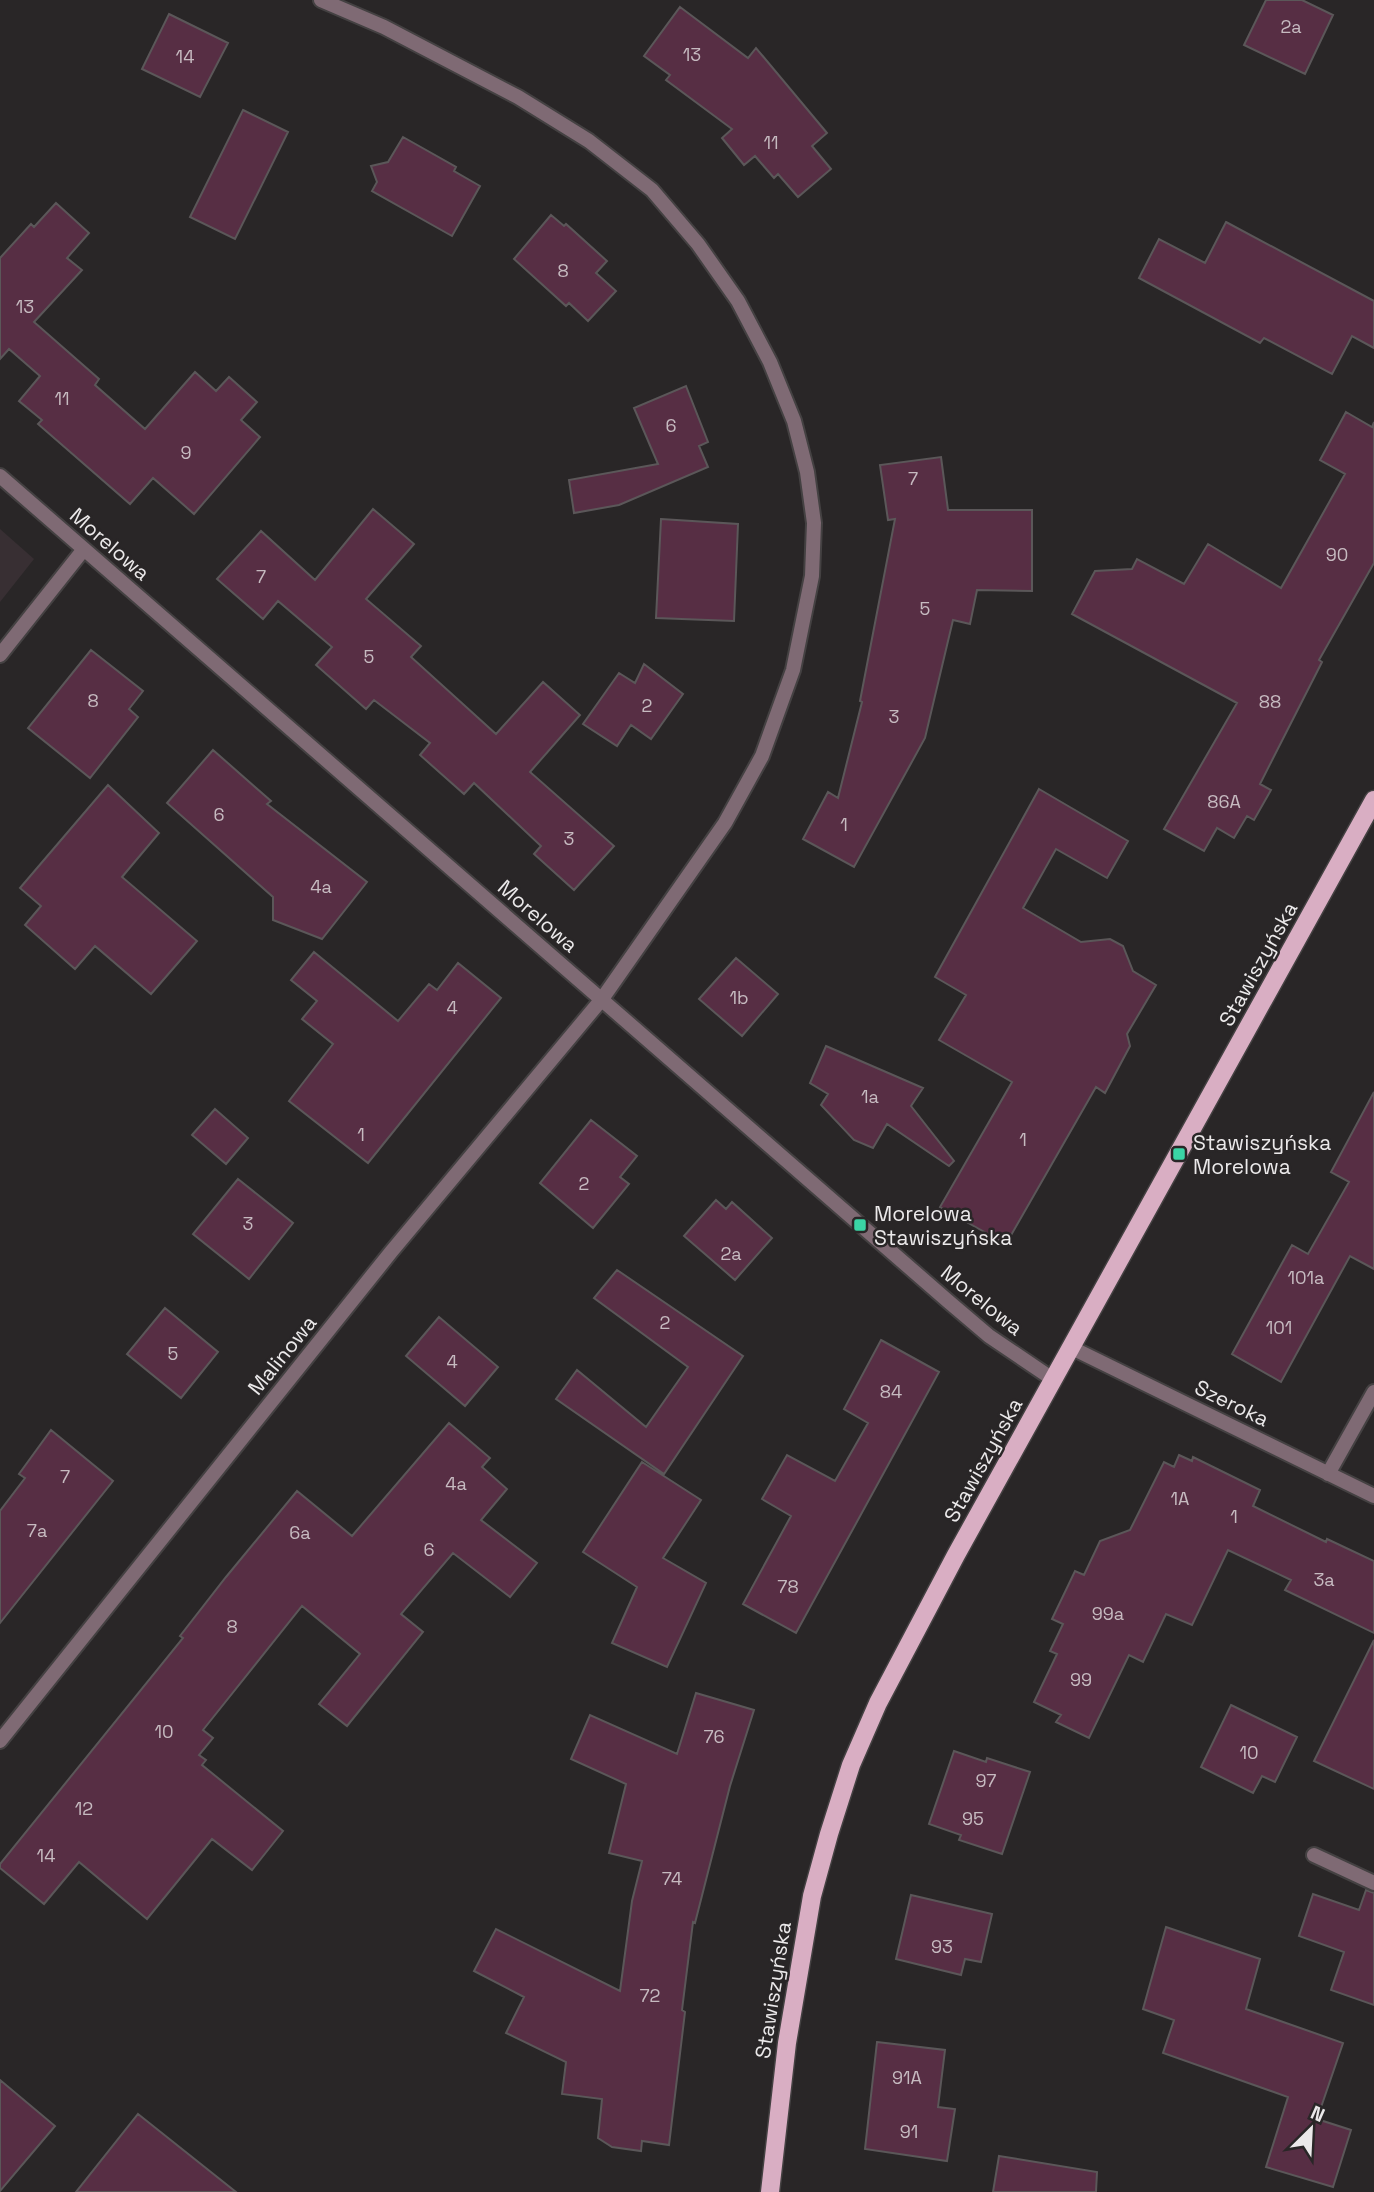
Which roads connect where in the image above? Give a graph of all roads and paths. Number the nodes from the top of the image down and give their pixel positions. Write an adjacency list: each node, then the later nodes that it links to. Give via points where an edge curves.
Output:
1 (321, 0): 6 (street, Malinowa, via 384,27 518,97 589,141 652,190 738,301 794,421 814,523 812,576 793,670 762,756 725,823)
2 (0, 476): 3 (street, Morelowa)
3 (84, 549): 4 (street); 6 (street, Morelowa)
4 (0, 655)
5 (1374, 800): 7 (main road, Stawiszyńska)
6 (601, 999): 8 (street, Morelowa, via 948,1302); 12 (street, Malinowa, via 391,1252)
7 (1072, 1348): 8 (main road, Stawiszyńska); 10 (street, Szeroka)
8 (1054, 1380): 15 (main road, Stawiszyńska, via 903,1655 852,1765 829,1834 802,1946)
9 (1374, 1392): 10 (street)
10 (1328, 1474): 11 (street, Szeroka)
11 (1374, 1496)
12 (0, 1741)
13 (1314, 1855): 14 (street)
14 (1374, 1883)
15 (770, 2192)

